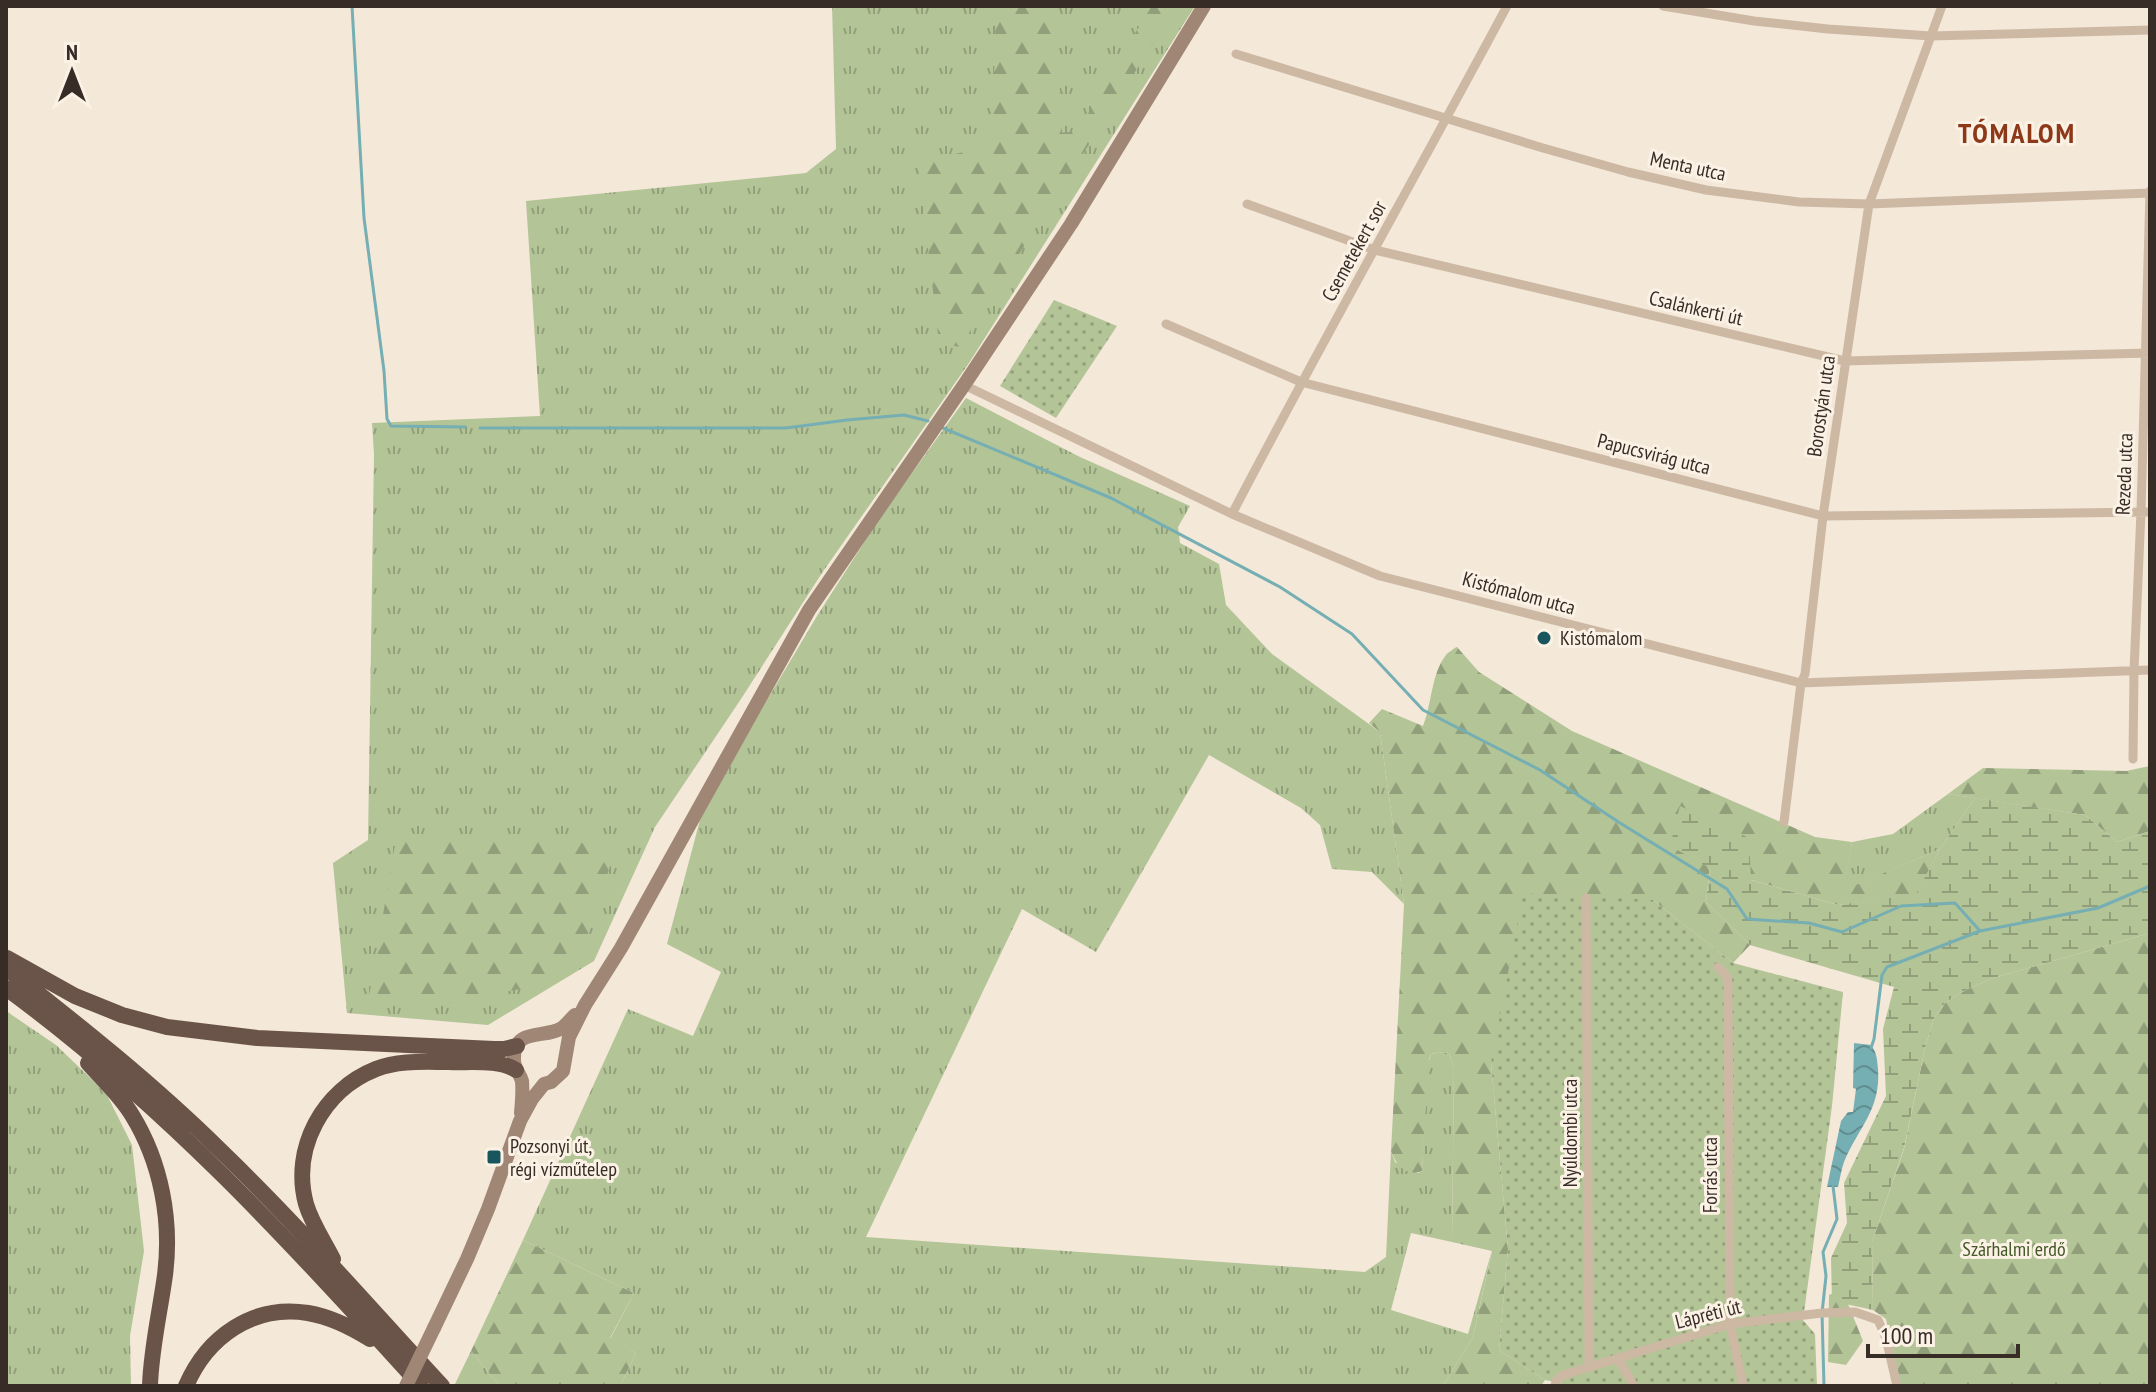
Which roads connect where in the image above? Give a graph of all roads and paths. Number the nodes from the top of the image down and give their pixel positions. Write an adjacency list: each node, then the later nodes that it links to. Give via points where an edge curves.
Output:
1 (1204, 6): 17 (main road, via 1071,224)
2 (1507, 6): 8 (street, Csemetekert sor)
3 (1663, 6): 6 (street, via 1784,24)
4 (1942, 6): 6 (street, Borostyán utca)
5 (2150, 30): 6 (street)
6 (1931, 36): 11 (street, Borostyán utca)
7 (1236, 54): 8 (street, Menta utca)
8 (1447, 119): 11 (street, Menta utca, via 1706,190); 12 (street, Csemetekert sor)
9 (2150, 192): 11 (street, Menta utca); 14 (street, Rezeda utca)
10 (1247, 204): 12 (street, Csalánkerti út)
11 (1869, 204): 15 (street, Borostyán utca)
12 (1375, 250): 15 (street, Csalánkerti út); 16 (street, Csemetekert sor)
13 (1166, 324): 16 (street, Papucsvirág utca)
14 (2148, 354): 15 (street, Csalánkerti út); 18 (street, Rezeda utca)
15 (1845, 361): 20 (street, Borostyán utca)
16 (1301, 382): 19 (street, Csemetekert sor); 20 (street, Papucsvirág utca)
17 (964, 385): 19 (street, Kistómalom utca); 31 (main road, via 809,610)
18 (2145, 512): 20 (street, Papucsvirág utca); 21 (street, Rezeda utca)
19 (1232, 514): 23 (street, Kistómalom utca, via 1380,576)
20 (1823, 516): 23 (street, Borostyán utca)
21 (2134, 670): 22 (street, Kistómalom utca); 23 (street, Kistómalom utca); 24 (street, Rezeda utca)
22 (2150, 670)
23 (1801, 683): 25 (street, Borostyán utca)
24 (2133, 759)
25 (1784, 822)
26 (1586, 898): 43 (street, Nyúldombi utca)
27 (6, 958): 34 (highway, via 75,996 167,1027 257,1038)
28 (1718, 967): 40 (street, Forrás utca, via 1728,982)
29 (6, 968): 39 (highway, via 169,1102)
30 (6, 988): 32 (highway)
31 (585, 1005): 33 (main road, via 560,1029); 35 (main road)
32 (58, 1028): 41 (highway, via 200,1151); 45 (highway, via 132,1114 159,1175 165,1207 165,1272)
33 (545, 1033): 34 (main road, via 534,1033); 35 (main road, via 560,1042)
34 (517, 1046): 36 (main road)
35 (565, 1053): 37 (main road, via 563,1071)
36 (519, 1074): 37 (main road); 38 (main road); 39 (highway, via 494,1064 419,1061 379,1068 333,1098 307,1142 302,1182 312,1219)
37 (544, 1084): 38 (main road)
38 (520, 1121): 47 (main road, bridge, via 488,1209)
39 (346, 1281): 49 (highway)
40 (1730, 1324): 42 (street, Lápréti út); 51 (street, Forrás utca); 52 (street, Lápréti út, via 1855,1312 1878,1320)
41 (390, 1351): 46 (highway, via 330,1318 271,1314 218,1339 194,1367); 48 (highway)
42 (1618, 1359): 43 (street, Lápréti út); 50 (street)
43 (1589, 1367): 44 (street, Lápréti út, via 1563,1375)
44 (1555, 1385)
45 (150, 1386)
46 (186, 1386)
47 (406, 1386)
48 (421, 1386)
49 (442, 1386)
50 (1634, 1386)
51 (1743, 1386)
52 (1897, 1386)

